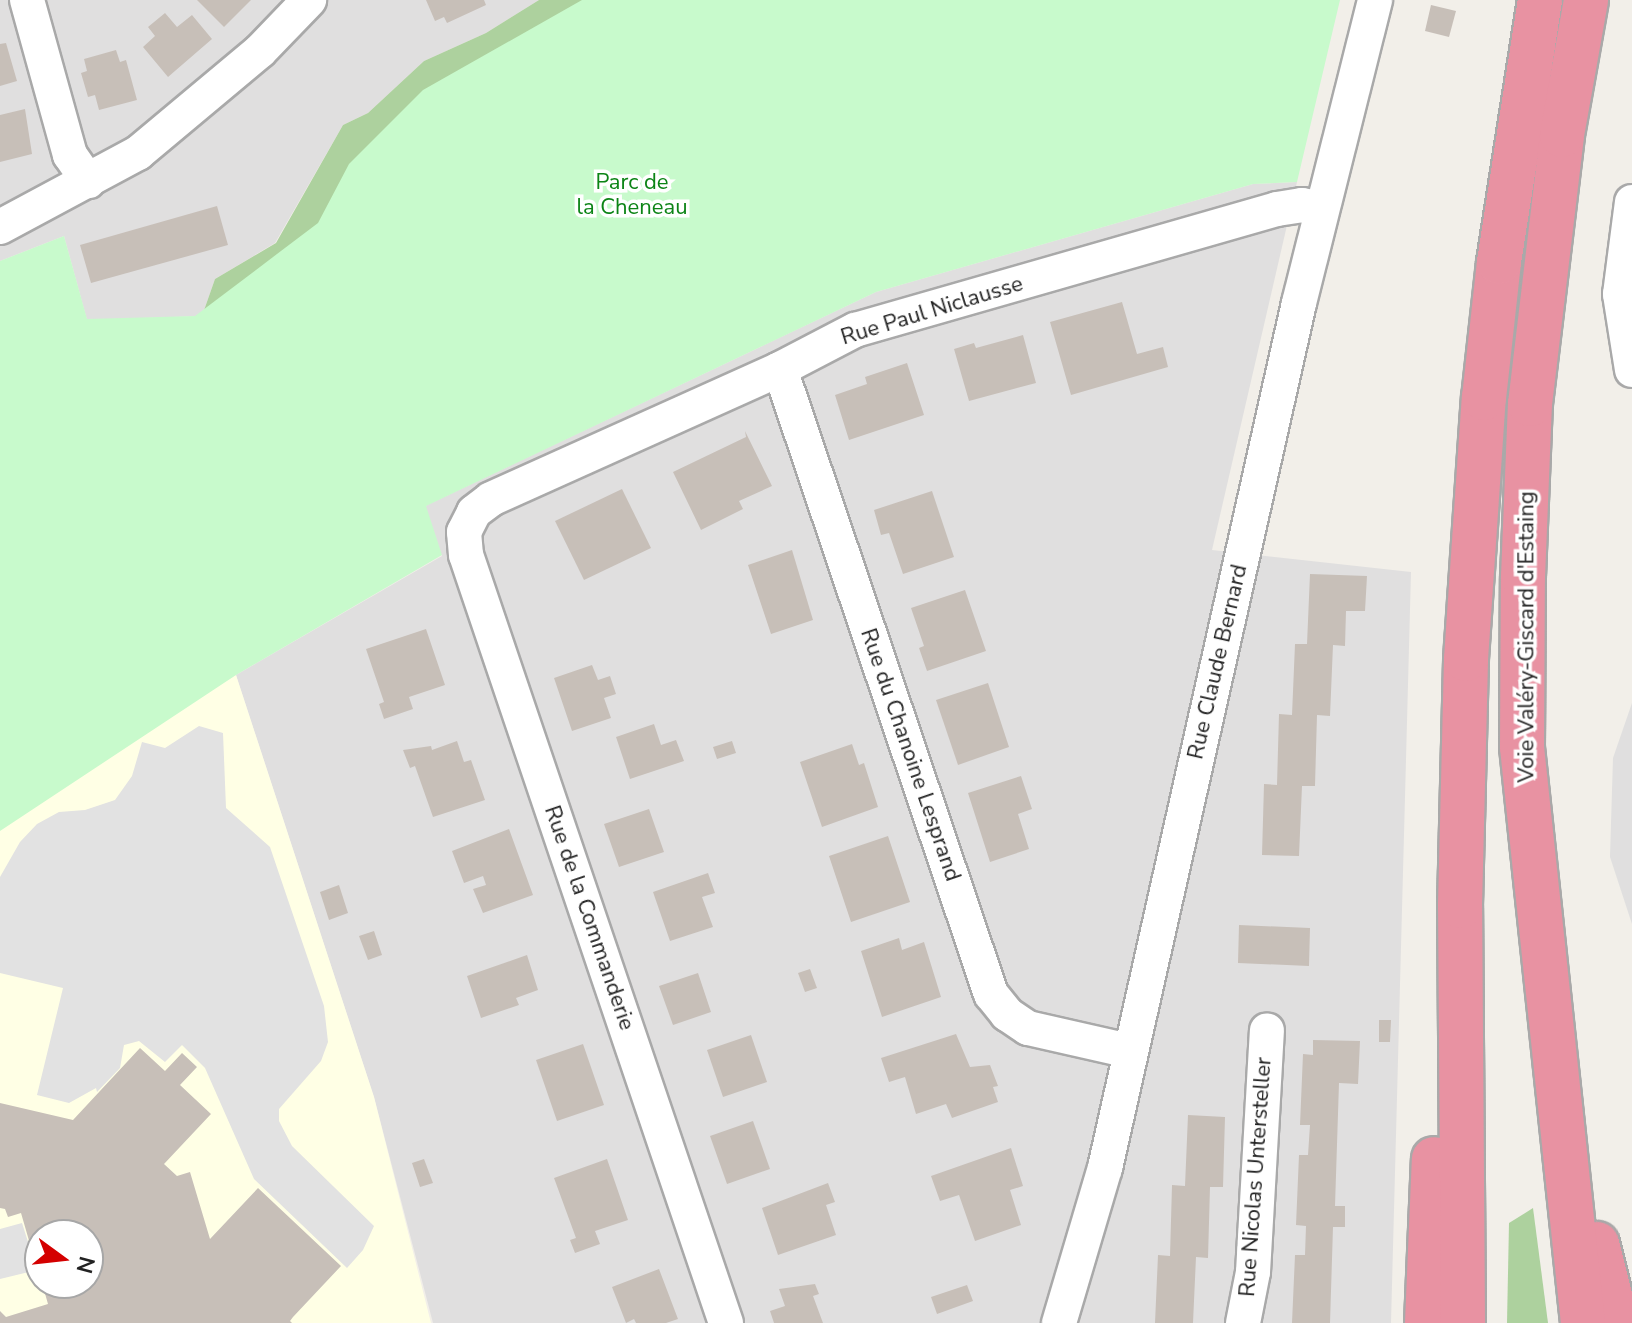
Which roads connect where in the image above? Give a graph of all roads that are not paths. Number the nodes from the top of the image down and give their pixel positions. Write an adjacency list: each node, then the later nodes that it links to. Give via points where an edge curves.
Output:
1 (27, 0): 6 (street, via 70,155)
2 (309, 0): 6 (street, via 186,117)
3 (1375, 0): 8 (street, Rue Claude Bernard)
4 (1540, 0): 13 (highway, via 1518,127 1484,398 1466,659)
5 (1586, 0): 16 (highway, Voie Valéry-Giscard d'Estaing, via 1562,135 1530,404 1523,577 1522,747)
6 (88, 181): 9 (street)
7 (1632, 202): 11 (street, via 1620,294)
8 (1322, 209): 10 (street, Rue Paul Niclausse, via 1277,209 855,330); 15 (street, Rue Claude Bernard)
9 (0, 227)
10 (780, 369): 12 (street, Rue Paul Niclausse, via 491,499); 15 (street, Rue du Chanoine Lesprand, via 991,994 1028,1028)
11 (1632, 370)
12 (474, 512): 17 (street, Rue de la Commanderie, via 464,532 466,555)
13 (1460, 906): 20 (highway, via 1432,1188); 21 (highway)
14 (1267, 1030): 19 (street, Rue Nicolas Untersteller, via 1253,1272)
15 (1129, 1051): 18 (street, Rue Claude Bernard, via 1105,1168)
16 (1555, 1077): 22 (highway, Voie Valéry-Giscard d'Estaing); 23 (highway)
17 (726, 1323)
18 (1059, 1323)
19 (1243, 1323)
20 (1427, 1323)
21 (1463, 1323)
22 (1583, 1323)
23 (1617, 1323)

